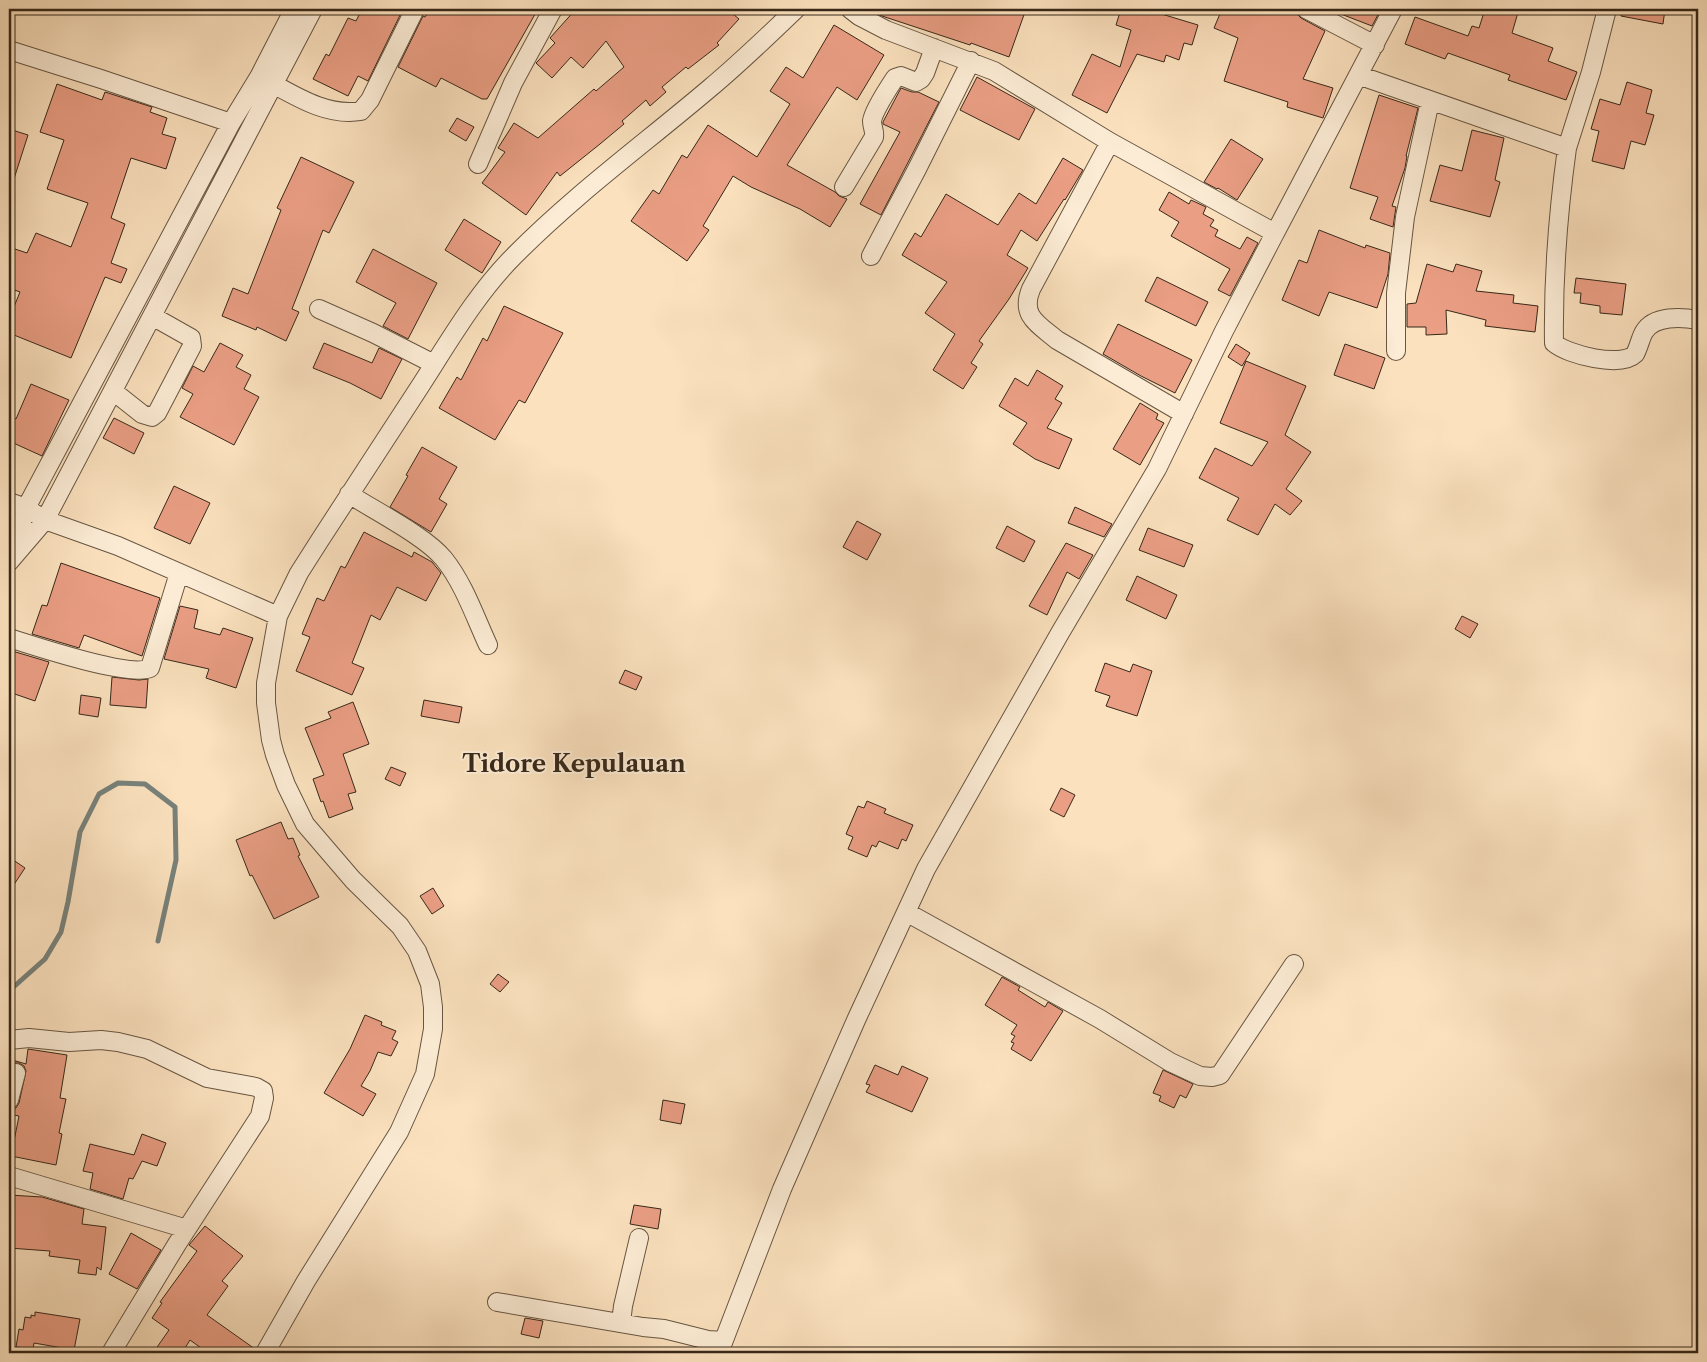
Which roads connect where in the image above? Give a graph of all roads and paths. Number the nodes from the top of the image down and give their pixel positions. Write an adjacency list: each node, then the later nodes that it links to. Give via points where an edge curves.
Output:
1 (294, 9): 15 (street)
2 (313, 9): 15 (street)
3 (415, 9): 15 (street, via 370,100 361,111 334,112)
4 (553, 9): 20 (street, via 513,83)
5 (796, 9): 28 (street, via 710,88 513,256 454,332)
6 (850, 9): 11 (street, via 886,30)
7 (1306, 9): 10 (street)
8 (1393, 9): 10 (street)
9 (1607, 9): 19 (street, via 1592,72)
10 (1375, 45): 14 (street)
11 (934, 48): 13 (street); 21 (street, via 921,78 916,82 901,76 895,78 873,116 874,137)
12 (9, 50): 17 (street)
13 (971, 61): 18 (street, via 994,71); 23 (street)
14 (1358, 75): 16 (street); 22 (street)
15 (267, 81): 17 (street); 25 (street)
16 (1430, 101): 19 (street); 27 (street, via 1405,217 1396,293)
17 (231, 123): 33 (street)
18 (1110, 142): 22 (street); 30 (street, via 1031,289 1027,299 1030,315 1038,326 1057,340)
19 (1567, 148): 26 (street, via 1555,254 1554,343 1574,354 1624,360 1635,354 1648,326 1681,318)
20 (478, 164)
21 (844, 187)
22 (1275, 233): 30 (street)
23 (871, 256)
24 (319, 309): 28 (street)
25 (152, 316): 29 (street); 29 (street, via 191,338 192,342 166,397 152,417 142,414)
26 (1698, 320)
27 (1396, 351)
28 (434, 364): 31 (street)
29 (113, 391): 34 (street)
30 (1184, 414): 40 (street, via 1157,469 926,869)
31 (349, 494): 37 (street, via 299,573); 39 (street, via 420,538 444,558 458,580)
32 (9, 502): 33 (street)
33 (26, 508): 34 (street); 35 (street)
34 (45, 520): 35 (street); 36 (street, via 118,546)
35 (9, 562)
36 (179, 573): 37 (street); 38 (street, via 150,668 145,670 80,660)
37 (278, 616): 52 (street, via 266,682 266,703 275,755 286,785 305,824 353,880 400,926 417,951 430,984 433,1029 425,1074 399,1132)
38 (9, 638)
39 (488, 645)
40 (906, 912): 41 (street, via 1200,1076 1220,1075); 50 (street, via 782,1189)
41 (1294, 964)
42 (9, 1040): 46 (street, via 118,1042 147,1049 198,1075 256,1087 263,1092 260,1116)
43 (16, 1073): 44 (street)
44 (9, 1100)
45 (9, 1176): 46 (street)
46 (186, 1229): 51 (street)
47 (638, 1238): 49 (street)
48 (497, 1302): 49 (street)
49 (621, 1323): 50 (street, via 664,1329 708,1340)
50 (721, 1347)
51 (111, 1353)
52 (265, 1353)

